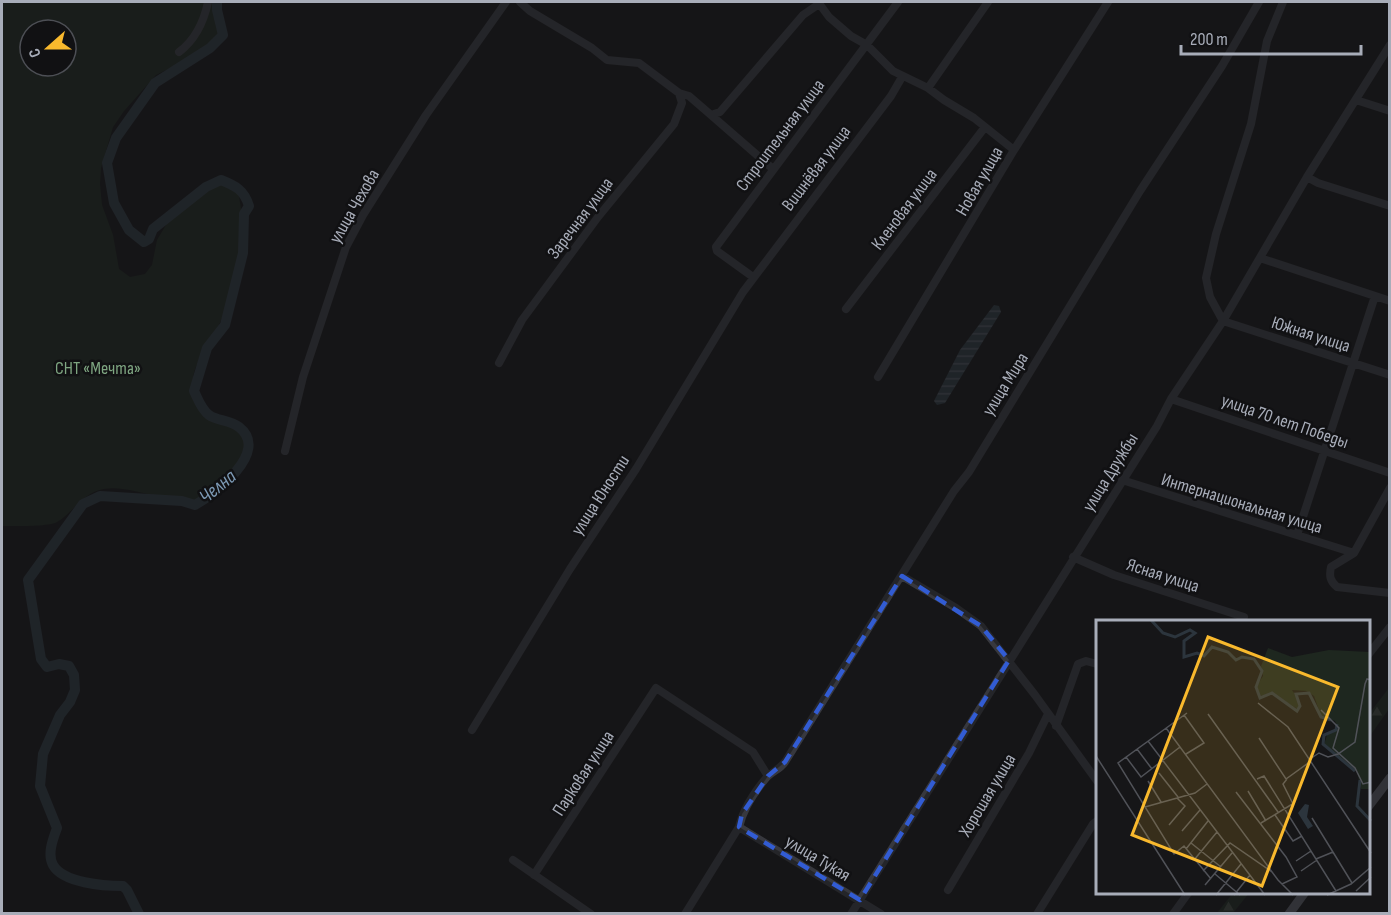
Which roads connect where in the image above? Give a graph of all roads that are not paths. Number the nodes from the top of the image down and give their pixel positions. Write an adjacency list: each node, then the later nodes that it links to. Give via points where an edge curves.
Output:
1 (208, 2): 12 (street, via 203,21)
2 (504, 2): 36 (street, улица Чехова, via 426,115 346,247 303,377)
3 (520, 2): 15 (street, via 607,60 639,63)
4 (898, 2): 10 (street, Строительная улица)
5 (988, 2): 14 (street)
6 (1108, 2): 20 (street, Новая улица)
7 (1259, 2): 43 (street, улица Мира)
8 (1283, 2): 29 (street, via 1267,41 1251,123 1206,278 1210,297)
9 (818, 3): 10 (street, via 851,36); 18 (street, via 803,15 720,112)
10 (867, 45): 13 (street); 21 (street, Строительная улица)
11 (1389, 45): 16 (street, улица Дружбы)
12 (179, 52)
13 (902, 77): 14 (street); 25 (street, Вишнёвая улица)
14 (928, 87): 19 (street)
15 (679, 93): 18 (street, via 690,96); 30 (street, Заречная улица, via 682,104 674,124 598,217 529,311)
16 (1356, 100): 17 (street); 22 (street, улица Дружбы)
17 (1389, 111)
18 (711, 115): 21 (street)
19 (985, 127): 20 (street); 28 (street, Кленовая улица)
20 (1014, 150): 33 (street, Новая улица)
21 (772, 169): 25 (street, Строительная улица, via 716,249)
22 (1307, 177): 23 (street); 24 (street, улица Дружбы)
23 (1389, 206)
24 (1260, 258): 26 (street); 29 (street, улица Дружбы)
25 (753, 278): 52 (street, улица Юности)
26 (1375, 296): 27 (street); 31 (street)
27 (1389, 301)
28 (846, 309)
29 (1223, 321): 31 (street, Южная улица); 34 (street, улица Дружбы)
30 (499, 363)
31 (1353, 363): 32 (street, Южная улица); 35 (street)
32 (1389, 375)
33 (878, 377)
34 (1171, 399): 35 (street, улица 70 лет Победы); 38 (street, улица Дружбы)
35 (1325, 450): 37 (street, улица 70 лет Победы); 40 (street)
36 (285, 451)
37 (1389, 473)
38 (1122, 480): 40 (street, Интернациональная улица); 42 (street, улица Дружбы)
39 (1389, 488): 41 (street)
40 (1297, 535): 41 (street, Интернациональная улица)
41 (1354, 554): 44 (street, via 1331,567 1332,583 1337,587)
42 (1073, 557): 45 (street, Ясная улица, via 1114,575); 48 (street, улица Дружбы)
43 (902, 576): 48 (street, via 981,626); 54 (street, улица Мира, via 779,770)
44 (1389, 593)
45 (1244, 617)
46 (1389, 627): 47 (street)
47 (1370, 653)
48 (1008, 660): 50 (street); 64 (street, улица Дружбы)
49 (1096, 664): 51 (street, via 1078,664)
50 (1048, 714): 51 (street); 61 (street, Хорошая улица)
51 (1056, 726): 53 (street)
52 (472, 730)
53 (1094, 772)
54 (768, 776): 58 (street, улица Мира, via 742,814); 60 (street, Парковая улица, via 753,752 656,688)
55 (1389, 778): 56 (main road)
56 (1370, 804)
57 (1096, 822): 69 (street)
58 (739, 827): 64 (street, улица Тукая); 66 (street, улица Мира)
59 (513, 860): 60 (street)
60 (534, 875): 65 (street)
61 (948, 890)
62 (1186, 894): 70 (street)
63 (1304, 894): 71 (main road)
64 (860, 900): 67 (street, улица Дружбы); 68 (street, улица Тукая)
65 (591, 914)
66 (685, 914)
67 (851, 914)
68 (881, 914)
69 (1037, 914)
70 (1173, 914)
71 (1289, 914)

